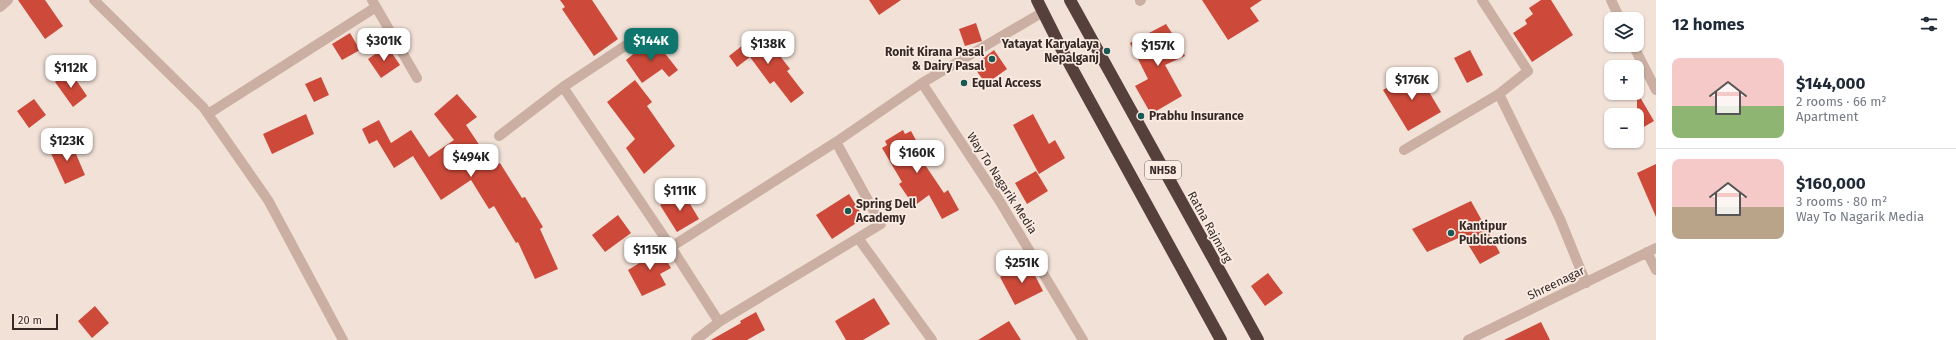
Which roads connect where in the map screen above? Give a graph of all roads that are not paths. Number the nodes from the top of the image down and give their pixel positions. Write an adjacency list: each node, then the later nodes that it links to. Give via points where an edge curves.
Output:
1 (8, 0): 8 (street)
2 (94, 0): 18 (street)
3 (1037, 0): 9 (highway, NH58)
4 (1070, 0): 33 (highway, Ratna Rajmarg / NH58)
5 (1482, 0): 17 (street, via 1528,71)
6 (1611, 0): 10 (street)
7 (374, 4): 13 (street); 18 (street)
8 (0, 6)
9 (1043, 12): 14 (street); 32 (highway, NH58)
10 (1617, 12)
11 (634, 40): 15 (street)
12 (1637, 52): 16 (street)
13 (417, 78)
14 (922, 83): 20 (street); 31 (street, Way To Nagarik Media, via 999,200)
15 (563, 87): 19 (street); 23 (street)
16 (1656, 90)
17 (1499, 94): 21 (street); 26 (street, via 1560,219)
18 (208, 114): 28 (street, via 268,200)
19 (499, 136)
20 (836, 142): 22 (street, via 881,224); 23 (street)
21 (1404, 150)
22 (858, 238): 27 (street); 30 (street)
23 (671, 247): 27 (street)
24 (1652, 250): 25 (street); 26 (street, Shreenagar)
25 (1656, 270)
26 (1586, 283): 34 (street, Shreenagar)
27 (719, 322): 29 (street)
28 (343, 340)
29 (696, 340)
30 (932, 340)
31 (1082, 340)
32 (1221, 340)
33 (1258, 340)
34 (1468, 340)

